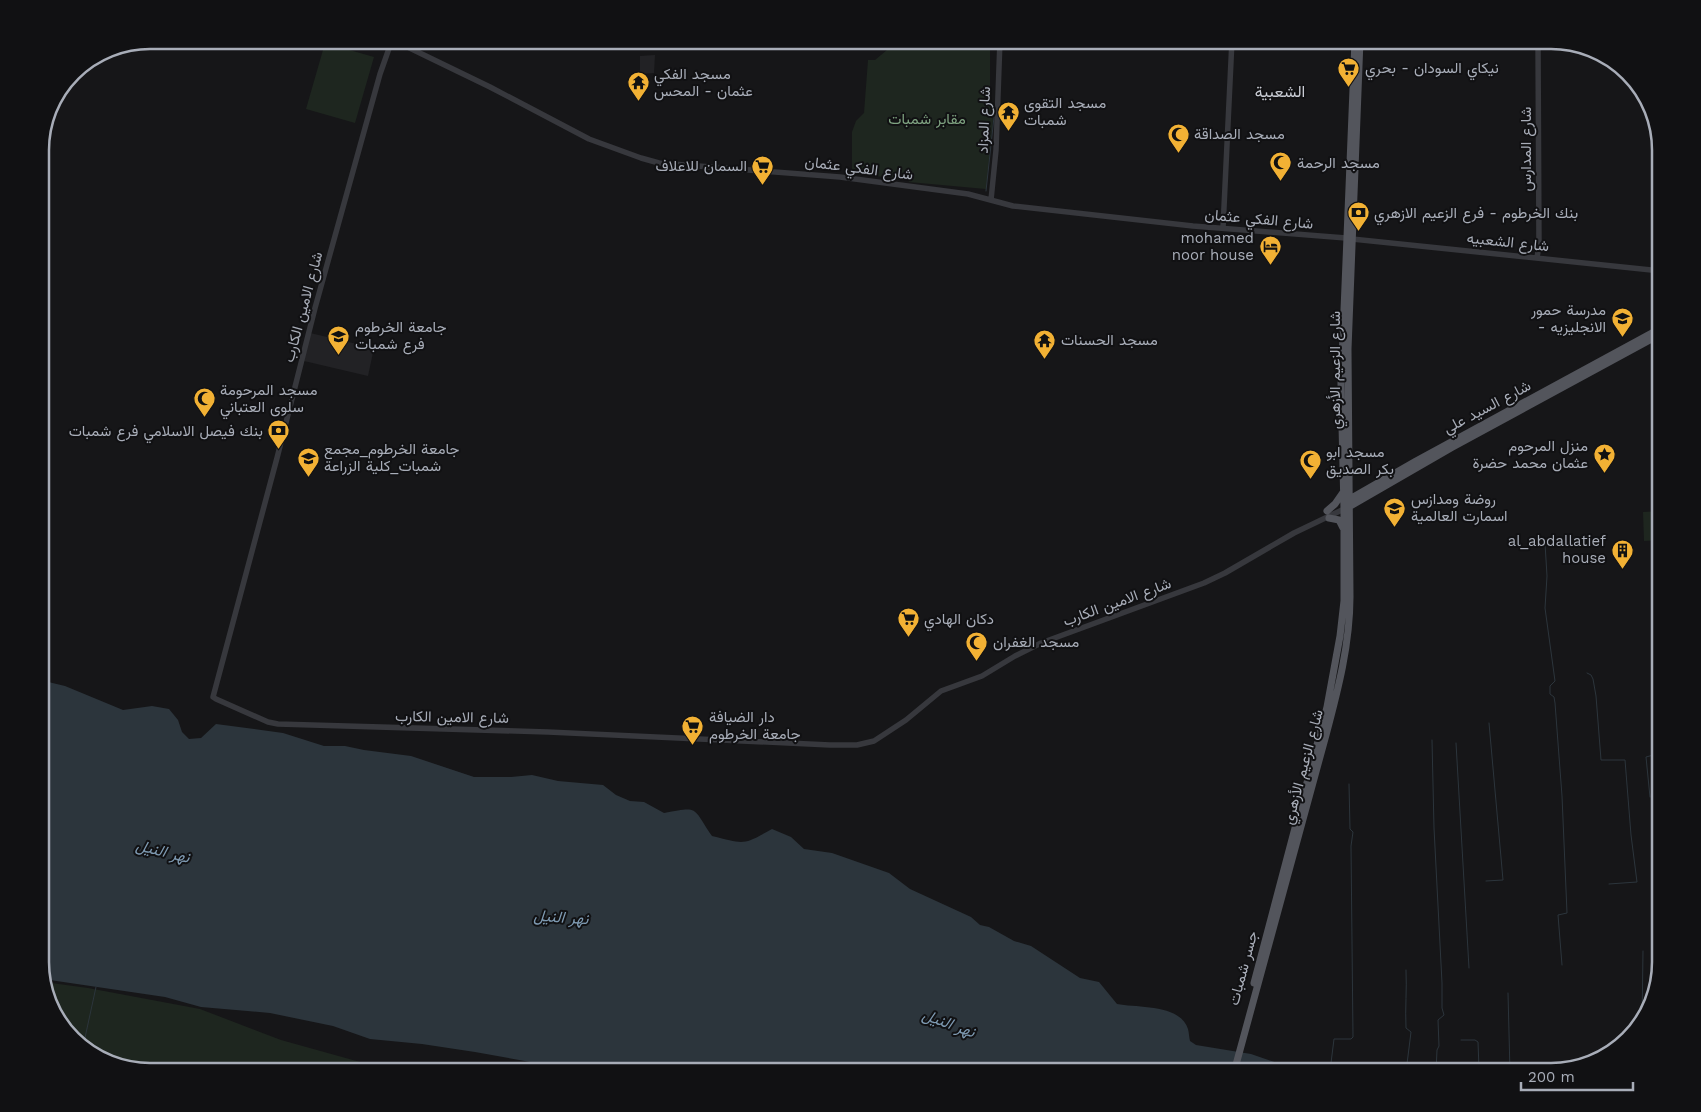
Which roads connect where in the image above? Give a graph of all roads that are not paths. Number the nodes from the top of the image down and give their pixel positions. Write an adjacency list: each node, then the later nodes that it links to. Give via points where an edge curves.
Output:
1 (389, 49): 19 (street, شارع الامين الكارب, via 315,308 212,697 216,699 278,724 866,744 884,736 941,691 982,676 1041,643 1204,583)
2 (411, 49): 8 (street, شارع الفكي عثمان, via 589,139 653,162 840,176)
3 (1000, 49): 8 (street, شارع المزاد)
4 (1232, 49): 9 (street)
5 (1355, 49): 10 (main road, شارع الزعيم الأزهري)
6 (1360, 49): 10 (main road, شارع الزعيم الأزهري)
7 (1538, 49): 11 (street, شارع المدارس, via 1540,184)
8 (991, 200): 9 (street, شارع الفكي عثمان, via 1013,206)
9 (1223, 228): 10 (street, شارع الفكي عثمان)
10 (1349, 239): 11 (street, شارع الشعبيه); 15 (main road, شارع الزعيم الأزهري); 16 (main road, شارع الزعيم الأزهري, via 1341,384)
11 (1537, 257): 12 (street, شارع الشعبيه)
12 (1652, 270)
13 (1652, 333): 17 (main road, شارع السيد علي)
14 (1652, 339): 18 (main road, شارع السيد علي)
15 (1350, 485): 17 (main road, via 1355,494); 18 (main road, شارع الزعيم الأزهري)
16 (1344, 491): 18 (main road, شارع الزعيم الأزهري); 19 (main road)
17 (1362, 492): 18 (main road, شارع السيد علي)
18 (1349, 506): 19 (street, شارع السيد علي); 20 (main road, شارع الزعيم الأزهري); 21 (main road, شارع الزعيم الأزهري, via 1350,602 1344,653 1334,702)
19 (1328, 514): 20 (main road, via 1339,520)
20 (1344, 535): 21 (main road, شارع الزعيم الأزهري, via 1344,601 1335,668)
21 (1286, 872): 22 (main road, جسر شمبات); 23 (main road, جسر شمبات)
22 (1233, 1063)
23 (1236, 1063)

